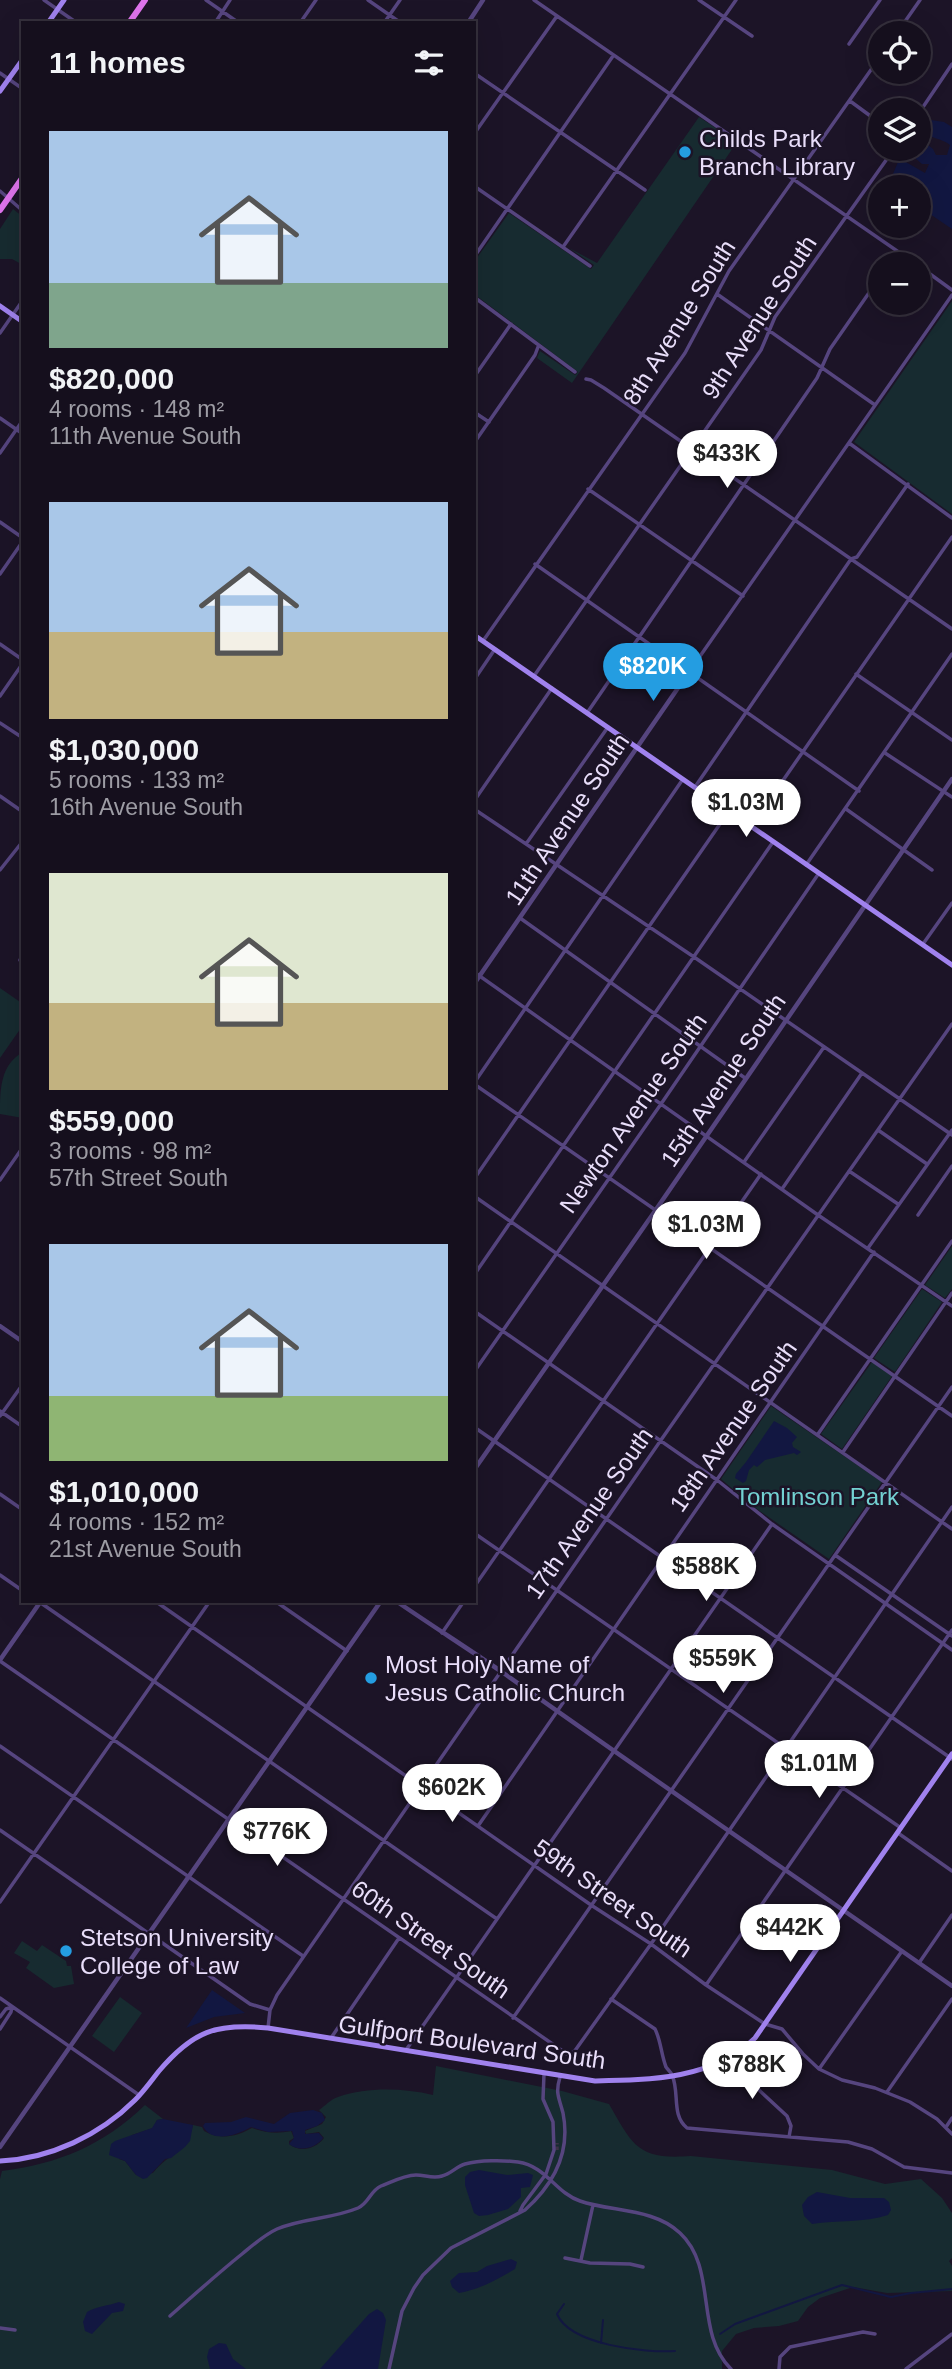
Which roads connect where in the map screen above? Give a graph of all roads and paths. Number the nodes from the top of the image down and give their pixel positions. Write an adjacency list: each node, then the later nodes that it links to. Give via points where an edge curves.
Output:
1 (44, 0): 15 (street)
2 (64, 0): 15 (main road)
3 (145, 0): 22 (main road)
4 (206, 0): 16 (street)
5 (230, 0): 16 (street)
6 (316, 0): 25 (street)
7 (368, 0): 17 (street)
8 (400, 0): 17 (street)
9 (483, 0): 28 (street)
10 (534, 0): 18 (street)
11 (699, 0): 19 (street)
12 (736, 0): 19 (street)
13 (880, 0): 31 (street)
14 (920, 0): 29 (street)
15 (57, 9): 20 (main road); 21 (street)
16 (222, 12): 23 (street); 24 (street)
17 (390, 15): 26 (street); 27 (street)
18 (557, 16): 32 (street); 41 (street)
19 (724, 17): 30 (street); 42 (street)
20 (49, 21)
21 (74, 21)
22 (130, 21)
23 (216, 21)
24 (236, 21)
25 (301, 21)
26 (386, 21)
27 (398, 21)
28 (469, 21)
29 (905, 21)
30 (752, 36)
31 (849, 44)
32 (613, 56): 42 (street); 47 (street)
33 (21, 62): 38 (main road)
34 (952, 65): 43 (street)
35 (0, 73): 38 (street)
36 (476, 74): 41 (street)
37 (868, 75): 44 (street, 8th Avenue South)
38 (8, 79): 39 (street); 40 (main road)
39 (21, 88)
40 (0, 91)
41 (503, 93): 46 (street); 47 (street)
42 (670, 94): 49 (street); 50 (street)
43 (929, 98)
44 (850, 101): 45 (street); 50 (street, 8th Avenue South)
45 (868, 114)
46 (476, 132)
47 (561, 132): 49 (street); 57 (street)
48 (886, 161): 59 (street, 9th Avenue South)
49 (617, 170): 53 (street); 60 (street)
50 (795, 179): 59 (street); 66 (street, 8th Avenue South)
51 (21, 180): 55 (main road)
52 (476, 187): 57 (street)
53 (645, 190)
54 (0, 191): 55 (street)
55 (8, 199): 56 (street); 58 (main road)
56 (21, 209)
57 (508, 209): 60 (street); 62 (street)
58 (0, 210)
59 (847, 216): 61 (street); 75 (street, 9th Avenue South)
60 (563, 247): 63 (street)
61 (898, 252)
62 (476, 254)
63 (590, 266)
64 (931, 275): 65 (street)
65 (952, 290)
66 (717, 294): 75 (street); 84 (street, 8th Avenue South, via 685,354)
67 (868, 294): 78 (street)
68 (952, 295): 82 (street, 11th Avenue South)
69 (476, 298): 74 (street)
70 (21, 303): 72 (street)
71 (0, 306): 72 (main road)
72 (12, 315): 73 (main road); 76 (street)
73 (21, 321)
74 (511, 324): 77 (street); 80 (street)
75 (769, 330): 78 (street); 92 (street, 9th Avenue South, via 761,350)
76 (0, 332)
77 (538, 347): 79 (street); 86 (street)
78 (822, 368): 82 (street); 95 (street)
79 (575, 372)
80 (476, 374)
81 (586, 379): 84 (street)
82 (875, 405): 91 (street, 11th Avenue South)
83 (476, 413): 86 (street)
84 (642, 414): 92 (street); 96 (street, 8th Avenue South)
85 (0, 418): 88 (street)
86 (489, 422): 90 (street)
87 (21, 424): 88 (street)
88 (17, 429): 89 (street); 93 (street)
89 (21, 432)
90 (476, 440)
91 (849, 443): 94 (street); 98 (street, 11th Avenue South)
92 (693, 449): 95 (street); 100 (street, 9th Avenue South)
93 (0, 453)
94 (908, 484): 97 (street); 104 (street, via 857,557)
95 (744, 485): 98 (street); 105 (street)
96 (588, 489): 100 (street); 106 (street, 8th Avenue South)
97 (952, 518)
98 (796, 520): 104 (street); 108 (street, 11th Avenue South)
99 (0, 522): 102 (street)
100 (639, 524): 105 (street); 110 (street, 9th Avenue South)
101 (952, 537): 109 (street)
102 (21, 538)
103 (21, 543): 107 (street)
104 (851, 559): 109 (street); 126 (street)
105 (692, 561): 108 (street); 113 (street)
106 (535, 564): 110 (street); 114 (street, 8th Avenue South)
107 (0, 574)
108 (743, 596): 120 (street, 11th Avenue South)
109 (908, 598): 111 (street); 121 (street)
110 (587, 600): 113 (street); 122 (street, 9th Avenue South)
111 (952, 629)
112 (476, 636): 114 (main road)
113 (640, 636): 120 (street); 127 (street)
114 (483, 641): 116 (main road)
115 (0, 644): 118 (street)
116 (495, 649): 122 (main road); 123 (street)
117 (952, 654): 128 (street)
118 (21, 660)
119 (21, 664): 125 (street)
120 (690, 672): 126 (street); 133 (street, 11th Avenue South)
121 (856, 674): 128 (street); 134 (street)
122 (534, 676): 124 (main road)
123 (476, 677)
124 (552, 688): 127 (main road); 143 (street)
125 (0, 695)
126 (746, 712): 134 (street); 138 (street)
127 (587, 713): 130 (main road)
128 (912, 714): 132 (street); 135 (street)
129 (0, 723): 131 (street)
130 (608, 727): 133 (main road); 151 (street)
131 (21, 737)
132 (952, 740)
133 (637, 747): 136 (main road); 153 (street, 11th Avenue South)
134 (803, 752): 139 (street); 148 (street)
135 (885, 753): 139 (street); 140 (street)
136 (683, 779): 138 (main road); 158 (street)
137 (952, 779): 140 (street, 15th Avenue South)
138 (695, 787): 147 (main road)
139 (859, 791): 144 (street)
140 (943, 792): 142 (street); 152 (street, 15th Avenue South)
141 (0, 796): 146 (street)
142 (952, 797)
143 (476, 798)
144 (846, 809): 152 (street); 154 (street)
145 (476, 810): 151 (street)
146 (21, 811)
147 (729, 811): 148 (main road); 162 (street)
148 (751, 826): 149 (main road)
149 (773, 842): 154 (main road); 165 (street)
150 (21, 844): 155 (street)
151 (526, 844): 153 (street)
152 (903, 850): 156 (street); 160 (street, 15th Avenue South)
153 (557, 864): 158 (street); 161 (street, 11th Avenue South)
154 (806, 864): 157 (main road)
155 (0, 870)
156 (932, 870)
157 (819, 873): 160 (main road); 171 (street, Newton Avenue South)
158 (603, 895): 162 (street); 164 (street)
159 (952, 903): 163 (street)
160 (865, 905): 163 (main road); 174 (street, 15th Avenue South)
161 (520, 918): 164 (street); 168 (street, 11th Avenue South)
162 (649, 926): 165 (street); 170 (street)
163 (923, 945): 166 (main road)
164 (565, 951): 170 (street); 172 (street)
165 (694, 957): 171 (street); 173 (street)
166 (952, 965)
167 (476, 973): 168 (street)
168 (480, 976): 169 (street, 11th Avenue South); 172 (street)
169 (476, 981)
170 (611, 983): 173 (street); 176 (street)
171 (740, 989): 174 (street); 177 (street, Newton Avenue South)
172 (526, 1009): 176 (street); 182 (street)
173 (656, 1014): 177 (street); 179 (street)
174 (786, 1020): 178 (street); 181 (street, 15th Avenue South)
175 (952, 1024): 184 (street, 17th Avenue South)
176 (571, 1041): 179 (street); 186 (street)
177 (700, 1046): 181 (street); 185 (street, Newton Avenue South)
178 (824, 1046): 180 (street); 192 (street)
179 (615, 1072): 185 (street); 190 (street)
180 (862, 1073): 184 (street); 200 (street)
181 (746, 1078): 189 (street, 15th Avenue South)
182 (476, 1080)
183 (476, 1084): 186 (street)
184 (899, 1099): 187 (street, 17th Avenue South); 188 (street)
185 (661, 1104): 189 (street); 198 (street, Newton Avenue South)
186 (519, 1115): 190 (street); 197 (street)
187 (878, 1130): 193 (street); 195 (street, 17th Avenue South)
188 (951, 1133): 193 (street)
189 (706, 1136): 192 (street); 203 (street, 15th Avenue South)
190 (564, 1146): 198 (street); 206 (street)
191 (21, 1150): 199 (street)
192 (744, 1161): 196 (street)
193 (927, 1164): 202 (street)
194 (952, 1166): 205 (street)
195 (849, 1171): 202 (street); 204 (street, 17th Avenue South)
196 (761, 1174): 200 (street); 208 (street)
197 (476, 1176)
198 (609, 1178): 203 (street); 211 (street, Newton Avenue South)
199 (0, 1180)
200 (782, 1189): 204 (street)
201 (476, 1197): 206 (street)
202 (898, 1204): 209 (street)
203 (655, 1211): 208 (street); 214 (street, 15th Avenue South)
204 (818, 1215): 209 (street); 215 (street, 17th Avenue South)
205 (918, 1215)
206 (511, 1222): 211 (street); 212 (street)
207 (952, 1241): 213 (street)
208 (709, 1248): 215 (street); 220 (street)
209 (868, 1248): 210 (street)
210 (874, 1252): 213 (street); 221 (street, 18th Avenue South)
211 (556, 1254): 214 (street); 223 (street, Newton Avenue South)
212 (476, 1272)
213 (922, 1285): 217 (street); 225 (street)
214 (603, 1286): 220 (street); 227 (street, 15th Avenue South)
215 (769, 1287): 221 (street); 226 (street, 17th Avenue South)
216 (952, 1293): 217 (street)
217 (946, 1302): 218 (street); 229 (street)
218 (952, 1306)
219 (476, 1312): 223 (street)
220 (657, 1323): 226 (street); 232 (street)
221 (824, 1325): 225 (street); 233 (street, 18th Avenue South)
222 (0, 1326): 224 (street)
223 (503, 1331): 227 (street); 228 (street, Newton Avenue South)
224 (21, 1341)
225 (870, 1358): 229 (street); 239 (street)
226 (715, 1363): 233 (street); 240 (street, 17th Avenue South)
227 (549, 1364): 232 (street); 241 (street, 15th Avenue South)
228 (476, 1369)
229 (896, 1376): 234 (street); 242 (street)
230 (21, 1387): 235 (street)
231 (952, 1387): 234 (street)
232 (603, 1401): 240 (street); 244 (street)
233 (771, 1403): 239 (street); 245 (street, 18th Avenue South)
234 (938, 1406): 236 (street); 246 (street)
235 (1, 1413): 237 (street)
236 (952, 1416)
237 (21, 1426)
238 (476, 1428): 241 (street)
239 (818, 1434): 242 (street)
240 (661, 1440): 245 (street); 250 (street, 17th Avenue South)
241 (494, 1441): 243 (street, 15th Avenue South); 244 (street)
242 (843, 1452): 246 (street)
243 (476, 1467)
244 (549, 1479): 250 (street); 255 (street)
245 (717, 1480): 252 (street); 257 (street, 18th Avenue South)
246 (886, 1482): 251 (street); 256 (street)
247 (0, 1494): 249 (street)
248 (952, 1507): 251 (street)
249 (21, 1509)
250 (607, 1519): 257 (street); 262 (street, 17th Avenue South)
251 (942, 1521): 253 (street); 263 (street)
252 (772, 1524): 258 (street); 264 (street)
253 (952, 1529)
254 (476, 1534): 255 (street)
255 (499, 1551): 260 (street); 262 (street)
256 (835, 1555): 258 (street); 263 (street)
257 (663, 1558): 264 (street); 275 (street, 18th Avenue South)
258 (830, 1563): 273 (street); 278 (street)
259 (0, 1575): 261 (street)
260 (476, 1584)
261 (21, 1590)
262 (557, 1591): 275 (street); 284 (street, 17th Avenue South)
263 (892, 1595): 273 (street); 277 (street)
264 (720, 1598): 278 (street); 283 (street)
265 (38, 1603): 282 (street)
266 (40, 1603): 286 (street)
267 (158, 1603): 274 (street, 59th Street South)
268 (209, 1603): 274 (street)
269 (278, 1603): 281 (street)
270 (380, 1603): 281 (street)
271 (399, 1603): 276 (street)
272 (463, 1603): 276 (street)
273 (886, 1603): 279 (street); 285 (street)
274 (192, 1627): 286 (street); 287 (street, 59th Street South)
275 (614, 1629): 283 (street); 289 (street, 18th Avenue South)
276 (442, 1633): 284 (street)
277 (951, 1634): 279 (street)
278 (778, 1638): 285 (street); 288 (street)
279 (943, 1643): 280 (street); 290 (street)
280 (952, 1650)
281 (347, 1651): 287 (street)
282 (0, 1660): 291 (street, 60th Street South)
283 (670, 1669): 288 (street); 294 (street)
284 (501, 1671): 289 (street); 297 (street, 17th Avenue South)
285 (834, 1677): 290 (street); 293 (street)
286 (154, 1682): 291 (street); 296 (street)
287 (308, 1708): 296 (street); 297 (street, 59th Street South)
288 (728, 1709): 293 (street); 299 (street)
289 (556, 1712): 294 (street); 302 (street, 18th Avenue South)
290 (892, 1717): 295 (street); 298 (street)
291 (114, 1740): 300 (street); 301 (street, 60th Street South)
292 (0, 1746): 300 (street)
293 (784, 1748): 298 (street); 304 (street)
294 (613, 1752): 299 (street); 308 (street)
295 (951, 1757): 305 (main road, Gulfport Boulevard South)
296 (270, 1762): 301 (street); 306 (street)
297 (421, 1787): 302 (street, 59th Street South); 306 (street, 17th Avenue South)
298 (842, 1787): 305 (street); 309 (street)
299 (670, 1792): 304 (street); 314 (street)
300 (74, 1797): 307 (street); 311 (street)
301 (229, 1820): 311 (street); 312 (street, 60th Street South)
302 (478, 1826): 308 (street, 59th Street South)
303 (0, 1830): 307 (street)
304 (729, 1830): 309 (street); 320 (street)
305 (900, 1831): 310 (street); 315 (main road, Gulfport Boulevard South)
306 (383, 1841): 312 (street, 17th Avenue South); 317 (street)
307 (34, 1854): 313 (street); 318 (street)
308 (534, 1866): 314 (street, 59th Street South); 317 (street)
309 (785, 1870): 315 (street); 325 (street)
310 (952, 1871)
311 (189, 1878): 318 (street); 322 (street)
312 (343, 1899): 319 (street, 60th Street South); 322 (street, 17th Avenue South)
313 (0, 1902)
314 (591, 1905): 320 (street, 59th Street South); 333 (street)
315 (843, 1910): 321 (street); 334 (main road, Gulfport Boulevard South)
316 (952, 1915): 323 (street)
317 (497, 1919): 324 (street)
318 (149, 1934): 331 (street, via 250,2004); 338 (street)
319 (399, 1938): 324 (street, 60th Street South); 337 (street)
320 (651, 1944): 325 (street, 59th Street South); 328 (street)
321 (902, 1951): 323 (street); 341 (street)
322 (303, 1956): 331 (street, 17th Avenue South)
323 (919, 1963): 326 (street)
324 (456, 1977): 333 (street, 60th Street South); 339 (street)
325 (705, 1984): 334 (street, 59th Street South)
326 (952, 1986)
327 (0, 1998): 330 (street)
328 (611, 1999): 333 (street, 60th Street South, via 574,2052 567,2054); 343 (street, via 654,2029)
329 (952, 1999): 345 (street)
330 (12, 2007): 332 (street); 336 (street); 338 (street)
331 (270, 2010): 335 (street, 17th Avenue South)
332 (0, 2017)
333 (513, 2018)
334 (765, 2024): 340 (main road, Gulfport Boulevard South); 341 (street, 59th Street South, via 786,2032)
335 (268, 2028): 337 (main road, Gulfport Boulevard South); 346 (main road, Gulfport Boulevard South, via 228,2026 205,2032 179,2049)
336 (0, 2029)
337 (330, 2039): 339 (main road, Gulfport Boulevard South)
338 (70, 2047): 346 (street); 353 (street)
339 (405, 2051): 342 (main road, Gulfport Boulevard South)
340 (733, 2057): 343 (main road, Gulfport Boulevard South); 351 (street, via 787,2116)
341 (819, 2069): 345 (street, 59th Street South)
342 (544, 2074): 344 (main road, Gulfport Boulevard South); 350 (street, via 543,2099)
343 (672, 2075): 344 (main road, Gulfport Boulevard South, via 595,2081); 351 (street, via 678,2114 687,2128)
344 (560, 2077): 359 (street, via 556,2095 565,2144 561,2164)
345 (887, 2092): 348 (street, 59th Street South, via 923,2109)
346 (140, 2095): 356 (main road, Gulfport Boulevard South, via 77,2142)
347 (952, 2118): 348 (street)
348 (946, 2127): 349 (street, 59th Street South)
349 (952, 2134)
350 (555, 2137): 352 (street); 355 (street)
351 (789, 2137): 357 (street, via 848,2142 904,2167)
352 (557, 2143)
353 (0, 2147)
354 (557, 2150): 355 (street)
355 (552, 2157): 358 (street)
356 (0, 2161)
357 (952, 2173)
358 (546, 2174): 359 (street); 361 (street); 365 (street, via 518,2162 471,2163 443,2176 412,2175 380,2186 360,2207 275,2230)
359 (551, 2179): 360 (street, via 568,2195); 361 (street, via 535,2201)
360 (593, 2205): 363 (street); 370 (street, via 660,2220 687,2241 699,2267 716,2347)
361 (520, 2211): 371 (street, via 450,2248 423,2275 402,2311)
362 (565, 2258): 363 (street)
363 (581, 2260): 364 (street)
364 (643, 2267)
365 (170, 2316)
366 (0, 2329): 367 (street)
367 (15, 2330)
368 (875, 2334): 372 (street, via 863,2332 790,2347 780,2357)
369 (952, 2334): 373 (street)
370 (729, 2368)
371 (389, 2369)
372 (779, 2369)
373 (906, 2369)

